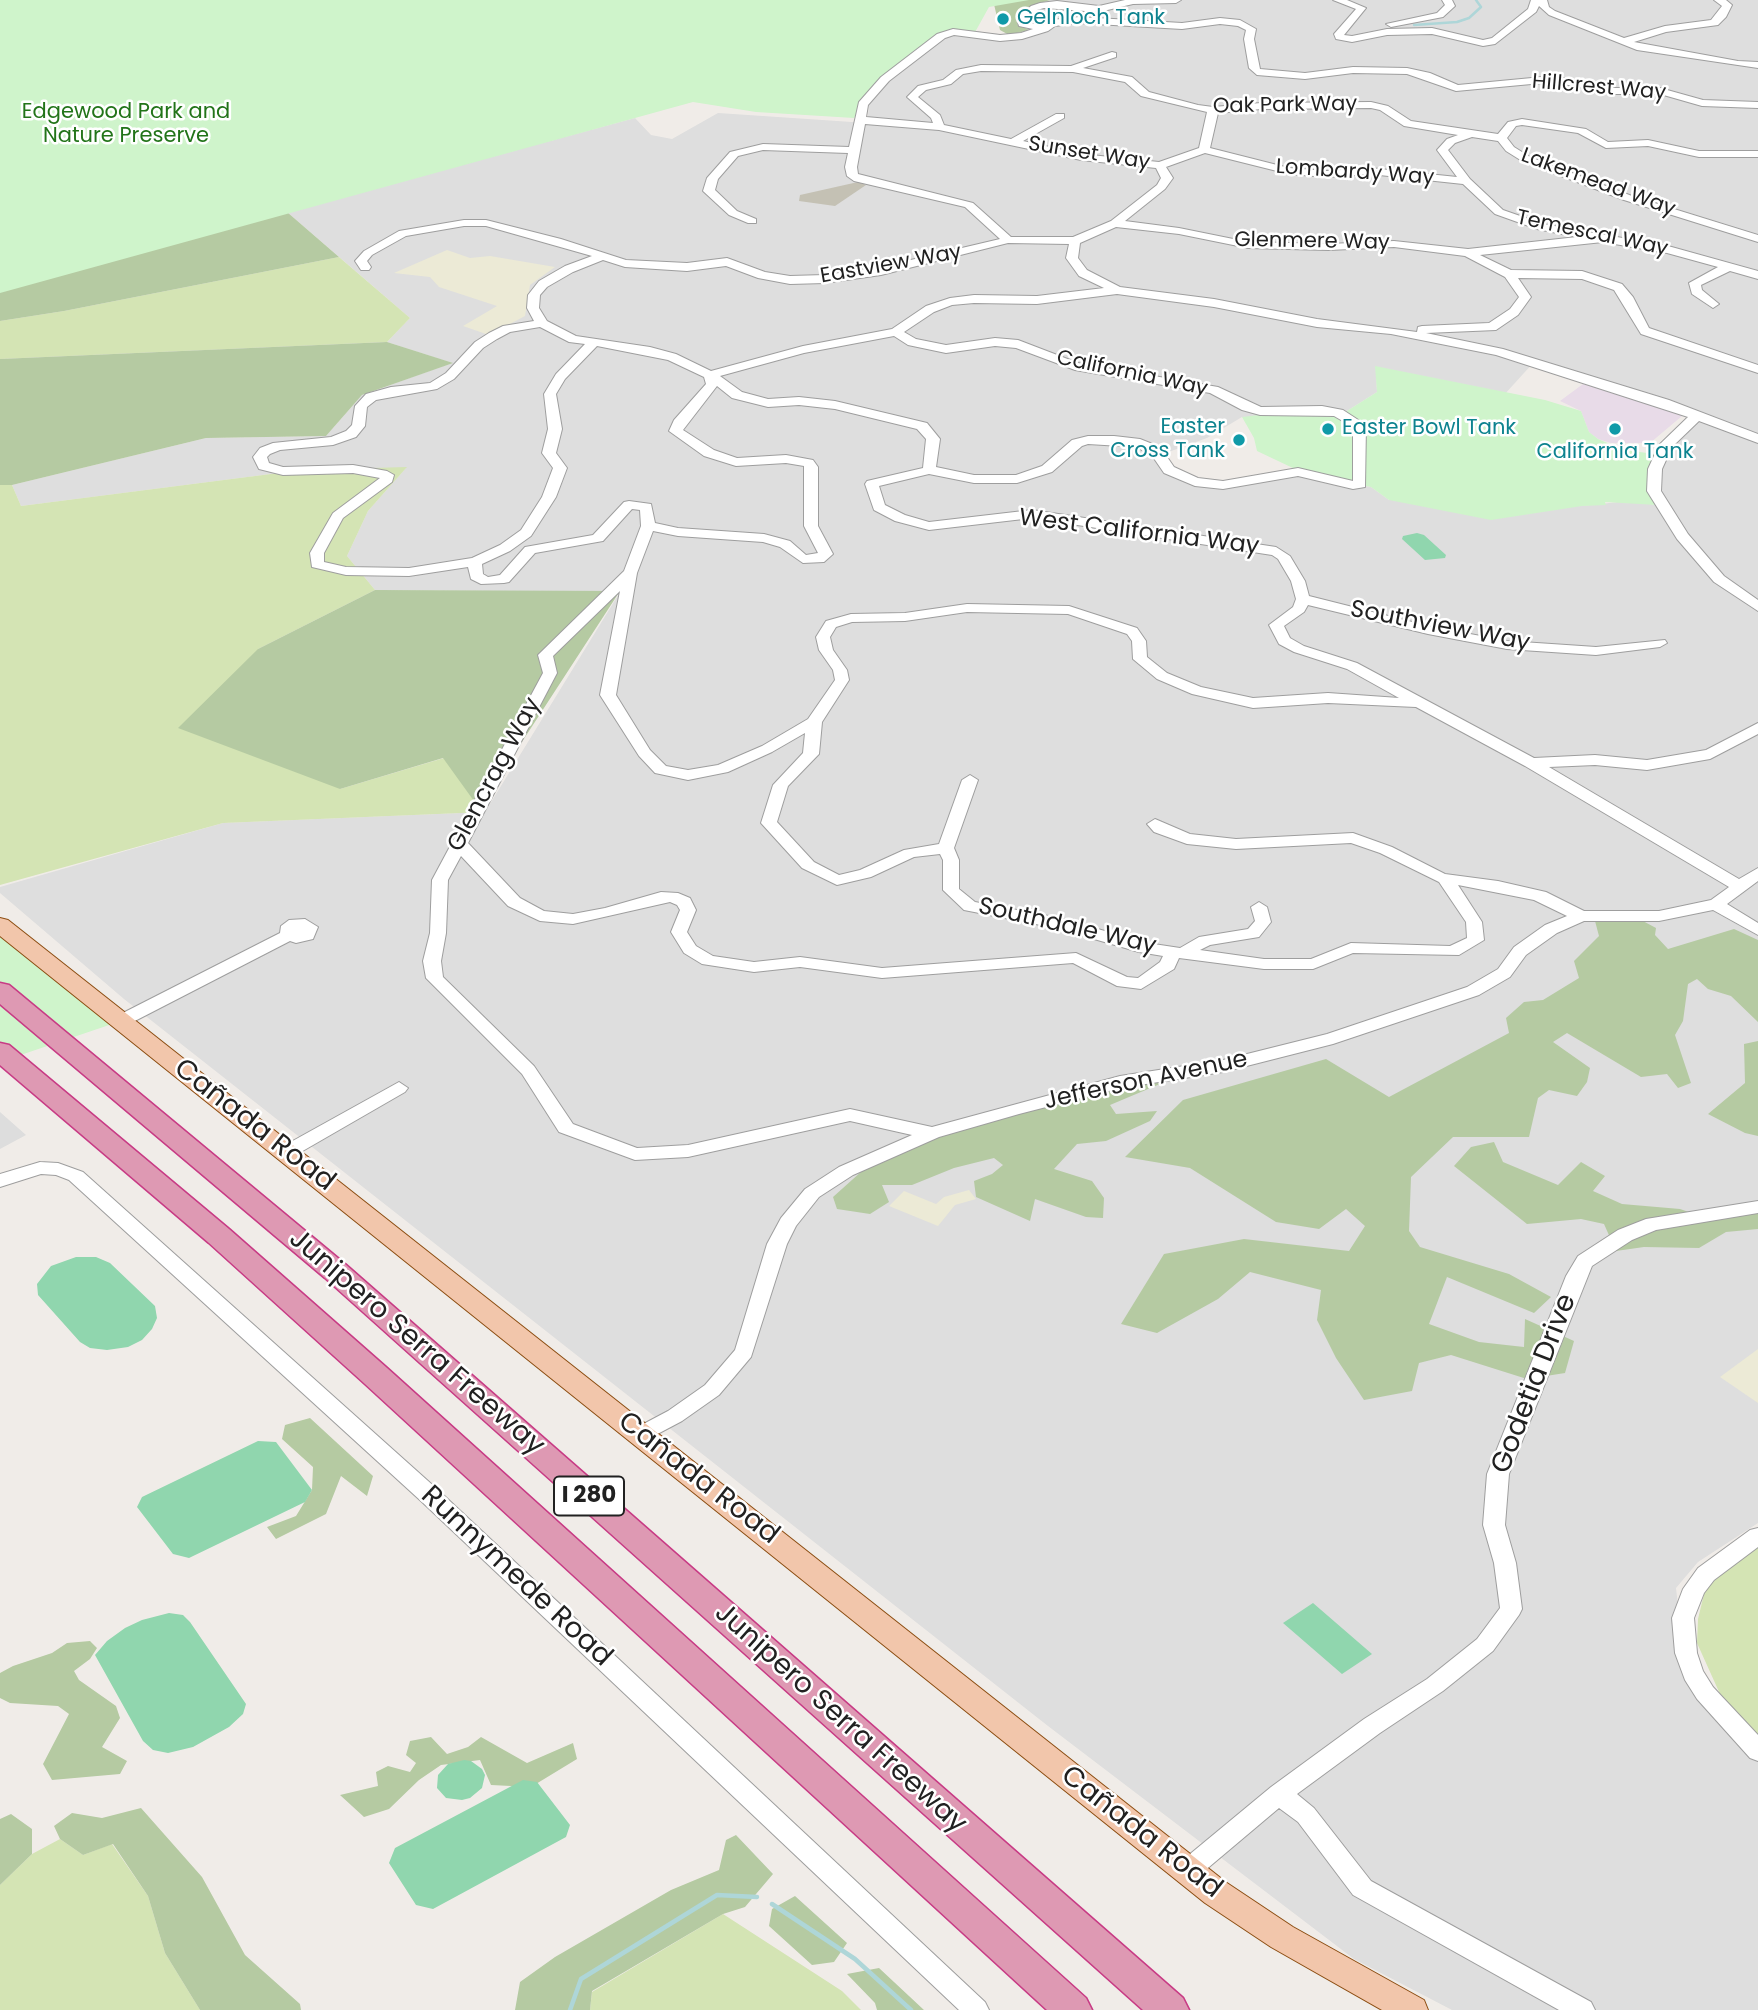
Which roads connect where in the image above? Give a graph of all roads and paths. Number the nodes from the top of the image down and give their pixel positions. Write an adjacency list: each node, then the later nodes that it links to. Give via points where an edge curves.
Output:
1 (1176, 0): 7 (street, via 1133,1 1099,9 1043,5 1022,19 1023,24)
2 (1338, 0): 8 (street, via 1361,8 1340,37)
3 (1447, 0): 8 (street, via 1450,6 1440,15 1389,25 1384,27)
4 (1536, 0): 8 (street, via 1533,10 1495,41 1483,43 1432,31)
5 (1542, 0): 9 (street, via 1552,13)
6 (1719, 0): 9 (street, via 1727,5 1714,23 1665,29)
7 (1044, 29): 13 (street, Hillcrest Way, via 1064,20 1181,26 1230,21 1251,29 1250,48 1257,72 1305,76 1353,70 1407,71 1455,88 1553,79 1615,91 1660,91 1702,103); 16 (street, Hillcrest Way, via 1000,38 941,36 873,90)
8 (1387, 32)
9 (1625, 41): 11 (street, via 1670,54)
10 (1112, 55): 12 (street)
11 (1758, 65)
12 (1073, 69): 14 (street, Oak Park Way, via 1128,79 1145,94); 17 (street, Oak Park Way, via 981,68 922,88 912,97 936,117)
13 (1758, 105)
14 (1213, 110): 18 (street, Oak Park Way, via 1358,104 1384,108 1408,124); 22 (street)
15 (1060, 116): 20 (street)
16 (859, 120): 17 (street, Sunset Way); 21 (street, Hillcrest Way)
17 (939, 127): 20 (street, Sunset Way)
18 (1469, 134): 19 (street, Oak Park Way); 25 (street, Temescal Way, via 1442,150)
19 (1500, 138): 23 (street, Lakemead Way, via 1512,124 1522,122 1569,128 1606,145 1648,143 1699,153); 29 (street, Lakemead Way, via 1525,159)
20 (1014, 142): 24 (street, Sunset Way, via 1081,157)
21 (853, 150): 26 (street, via 764,147 734,154 713,178 709,191 733,213); 30 (street, Hillcrest Way, via 851,172 858,179 969,205)
22 (1204, 150): 24 (street); 25 (street, Lombardy Way, via 1289,171 1370,171)
23 (1758, 154)
24 (1160, 165): 27 (street, Sunset Way, via 1167,178 1161,187)
25 (1465, 181): 28 (street, Temescal Way, via 1499,212 1541,227)
26 (752, 221)
27 (1115, 223): 31 (street, Sunset Way); 32 (street, Glenmere Way, via 1248,245 1394,244)
28 (1606, 238): 32 (street); 34 (street, Temescal Way)
29 (1758, 239)
30 (1008, 240): 31 (street); 33 (street, Eastview Way, via 881,271 825,279 790,280 727,262 687,267)
31 (1075, 241): 38 (street, via 1072,258 1083,273)
32 (1468, 253): 36 (street)
33 (600, 257): 35 (street, Eastview Way, via 486,223 443,224 403,233 368,253 361,261); 40 (street, via 543,284 534,295 533,308)
34 (1730, 266): 37 (street, Temescal Way); 39 (street, via 1695,283 1696,290)
35 (365, 267)
36 (1509, 274): 41 (street, via 1525,297 1514,312 1492,327); 44 (street, via 1582,275 1601,280 1627,296 1645,331)
37 (1758, 275)
38 (1117, 290): 41 (street, via 1317,323); 42 (street, via 1037,300 950,302 930,309)
39 (1713, 304)
40 (542, 323): 43 (street); 50 (street, via 493,336 433,386 371,397 361,406 358,426 351,434 333,441 278,446 260,457 264,466 283,471 353,469 387,475 382,484 338,516 317,554 322,568 409,572)
41 (1391, 330): 46 (street, via 1499,352)
42 (896, 332): 45 (street); 48 (street, California Way, via 912,342 946,349 1007,342 1075,366 1213,390 1261,411 1338,413 1360,429 1361,481 1357,485 1298,472 1223,485 1195,482 1170,470 1150,448 1114,440 1077,443 1047,469 1017,479 974,479)
43 (592, 344): 45 (street, via 646,350); 50 (street, via 550,394 555,429 549,453 559,468 550,497 526,533)
44 (1758, 369)
45 (710, 375): 48 (street, via 737,395 768,403 835,405 922,426 933,439); 49 (street, via 712,384 676,431 709,453 736,462 786,459 808,463 811,526 826,554 803,559 785,544 764,538 678,533)
46 (1697, 415): 47 (street); 53 (street, via 1666,446 1656,469 1654,491 1682,536 1719,579)
47 (1758, 439)
48 (929, 470): 52 (street, West California Way, via 872,484 879,507 929,526 1032,514 1263,547 1283,556)
49 (648, 526): 50 (street, via 648,509 629,505 598,538 530,550 504,579 477,579); 51 (street, Glencrag Way)
50 (475, 562)
51 (630, 573): 56 (street, via 608,695 644,753 661,770 688,775 722,769); 61 (street, Glencrag Way, via 545,655 550,673)
52 (1303, 599): 54 (street, Southview Way, via 1428,631 1507,645 1596,651); 55 (street, via 1276,625 1284,640 1352,666)
53 (1758, 607)
54 (1660, 643)
55 (1418, 703): 56 (street, via 1328,698 1253,703 1197,691 1162,677 1140,659 1139,641 1132,631 1114,623 1069,610 967,608 905,617 850,618 831,624 823,637 842,680); 58 (street)
56 (814, 722): 62 (street, via 811,754 781,785 769,823 808,864 837,880 865,874 910,853)
57 (1758, 729): 58 (street, via 1710,754 1647,765 1595,760)
58 (1531, 763): 65 (street)
59 (970, 780): 62 (street)
60 (1155, 824): 64 (street, via 1187,839 1236,844 1353,838)
61 (459, 844): 72 (street, via 514,902 540,916 573,919 661,897 684,902 688,910 679,932 690,950 708,960 737,965 800,962 882,973 1076,958 1123,982 1141,984); 77 (street, Glencrag Way, via 440,880 432,961 435,978 528,1070 566,1128 635,1154 688,1151 850,1115)
62 (946, 848): 72 (street, Southdale Way, via 951,860 951,890 970,906)
63 (1758, 873): 65 (street, Jefferson Avenue)
64 (1445, 879): 68 (street, via 1540,896); 72 (street, Southdale Way, via 1474,922 1476,940 1453,951 1351,948 1312,964 1264,964)
65 (1739, 886): 66 (street, Jefferson Avenue)
66 (1716, 904): 68 (street, Jefferson Avenue, via 1659,916); 70 (street)
67 (1259, 907): 72 (street, via 1263,922 1254,933 1205,941)
68 (1581, 916): 77 (street, Jefferson Avenue, via 1551,929 1520,951 1504,973 1473,991 1273,1055 1120,1082)
69 (0, 925): 74 (main road, Cañada Road)
70 (1758, 930)
71 (289, 935): 74 (street)
72 (1178, 953)
73 (0, 991): 88 (highway, Junipero Serra Freeway / I 280, via 335,1271)
74 (121, 1021): 78 (main road, Cañada Road)
75 (0, 1051): 87 (highway, Junipero Serra Freeway / I 280, via 376,1376)
76 (399, 1088): 78 (street)
77 (932, 1133): 81 (street, Jefferson Avenue, via 846,1171 812,1193 777,1244 744,1352 712,1390)
78 (288, 1152): 81 (main road, Cañada Road)
79 (0, 1181): 86 (street, Runnymede Road, via 40,1168 67,1171 83,1181 429,1495)
80 (1758, 1207): 84 (street, Godetia Drive, via 1653,1224 1616,1240 1585,1261 1498,1474 1494,1525 1511,1609 1485,1645 1435,1685)
81 (641, 1434): 85 (main road, Cañada Road)
82 (1758, 1536): 83 (street, via 1706,1574 1694,1589 1683,1618 1693,1674 1704,1693)
83 (1758, 1751)
84 (1279, 1794): 85 (street, Godetia Drive); 90 (street, via 1306,1815 1363,1888)
85 (1187, 1871): 89 (main road, Cañada Road, via 1282,1937)
86 (976, 2010)
87 (1073, 2010)
88 (1170, 2010)
89 (1412, 2010)
90 (1583, 2010)

